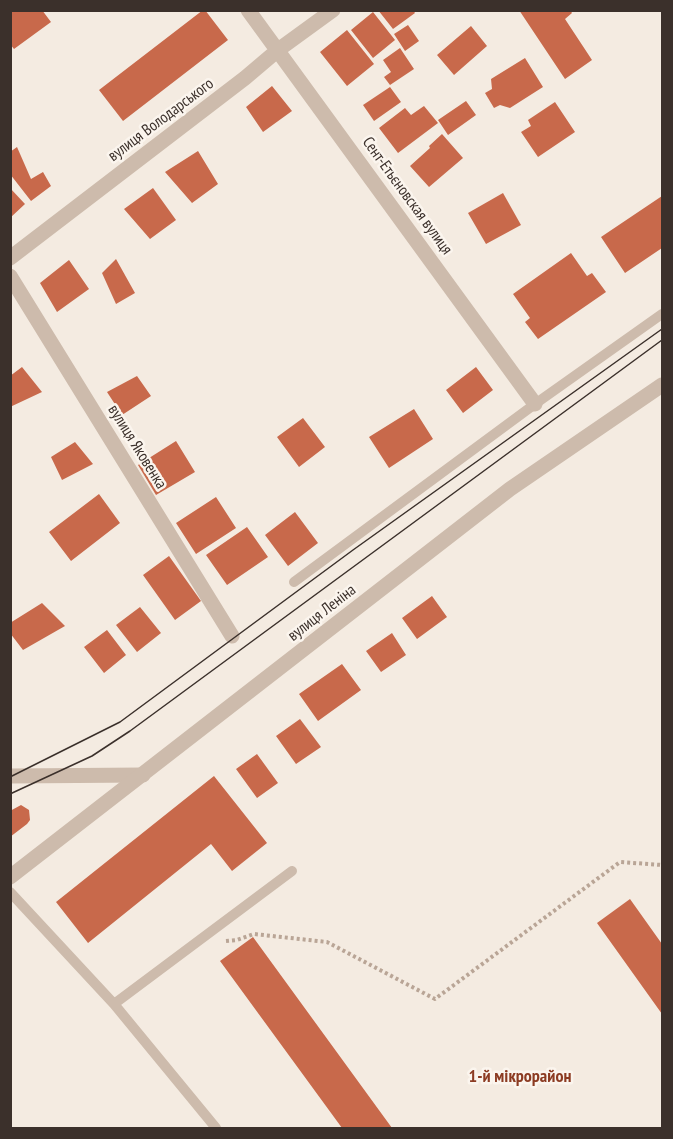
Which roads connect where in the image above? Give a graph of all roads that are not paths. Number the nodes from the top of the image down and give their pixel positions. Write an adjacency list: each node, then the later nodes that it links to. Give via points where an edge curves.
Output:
1 (248, 10): 3 (street, Сент-Етьєновская вулиця)
2 (333, 10): 3 (street, вулиця Володарського)
3 (278, 50): 4 (street, вулиця Володарського); 8 (street, Сент-Етьєновская вулиця)
4 (10, 258)
5 (10, 276): 10 (street, вулиця Яковенка)
6 (663, 314): 8 (lane)
7 (663, 385): 11 (street, вулиця Леніна, via 510,489)
8 (535, 404): 9 (lane)
9 (294, 582)
10 (232, 636)
11 (143, 775): 12 (street); 14 (street, вулиця Леніна)
12 (10, 776)
13 (292, 871): 16 (lane)
14 (10, 877)
15 (10, 892): 16 (lane)
16 (114, 1004): 17 (lane)
17 (216, 1128)

